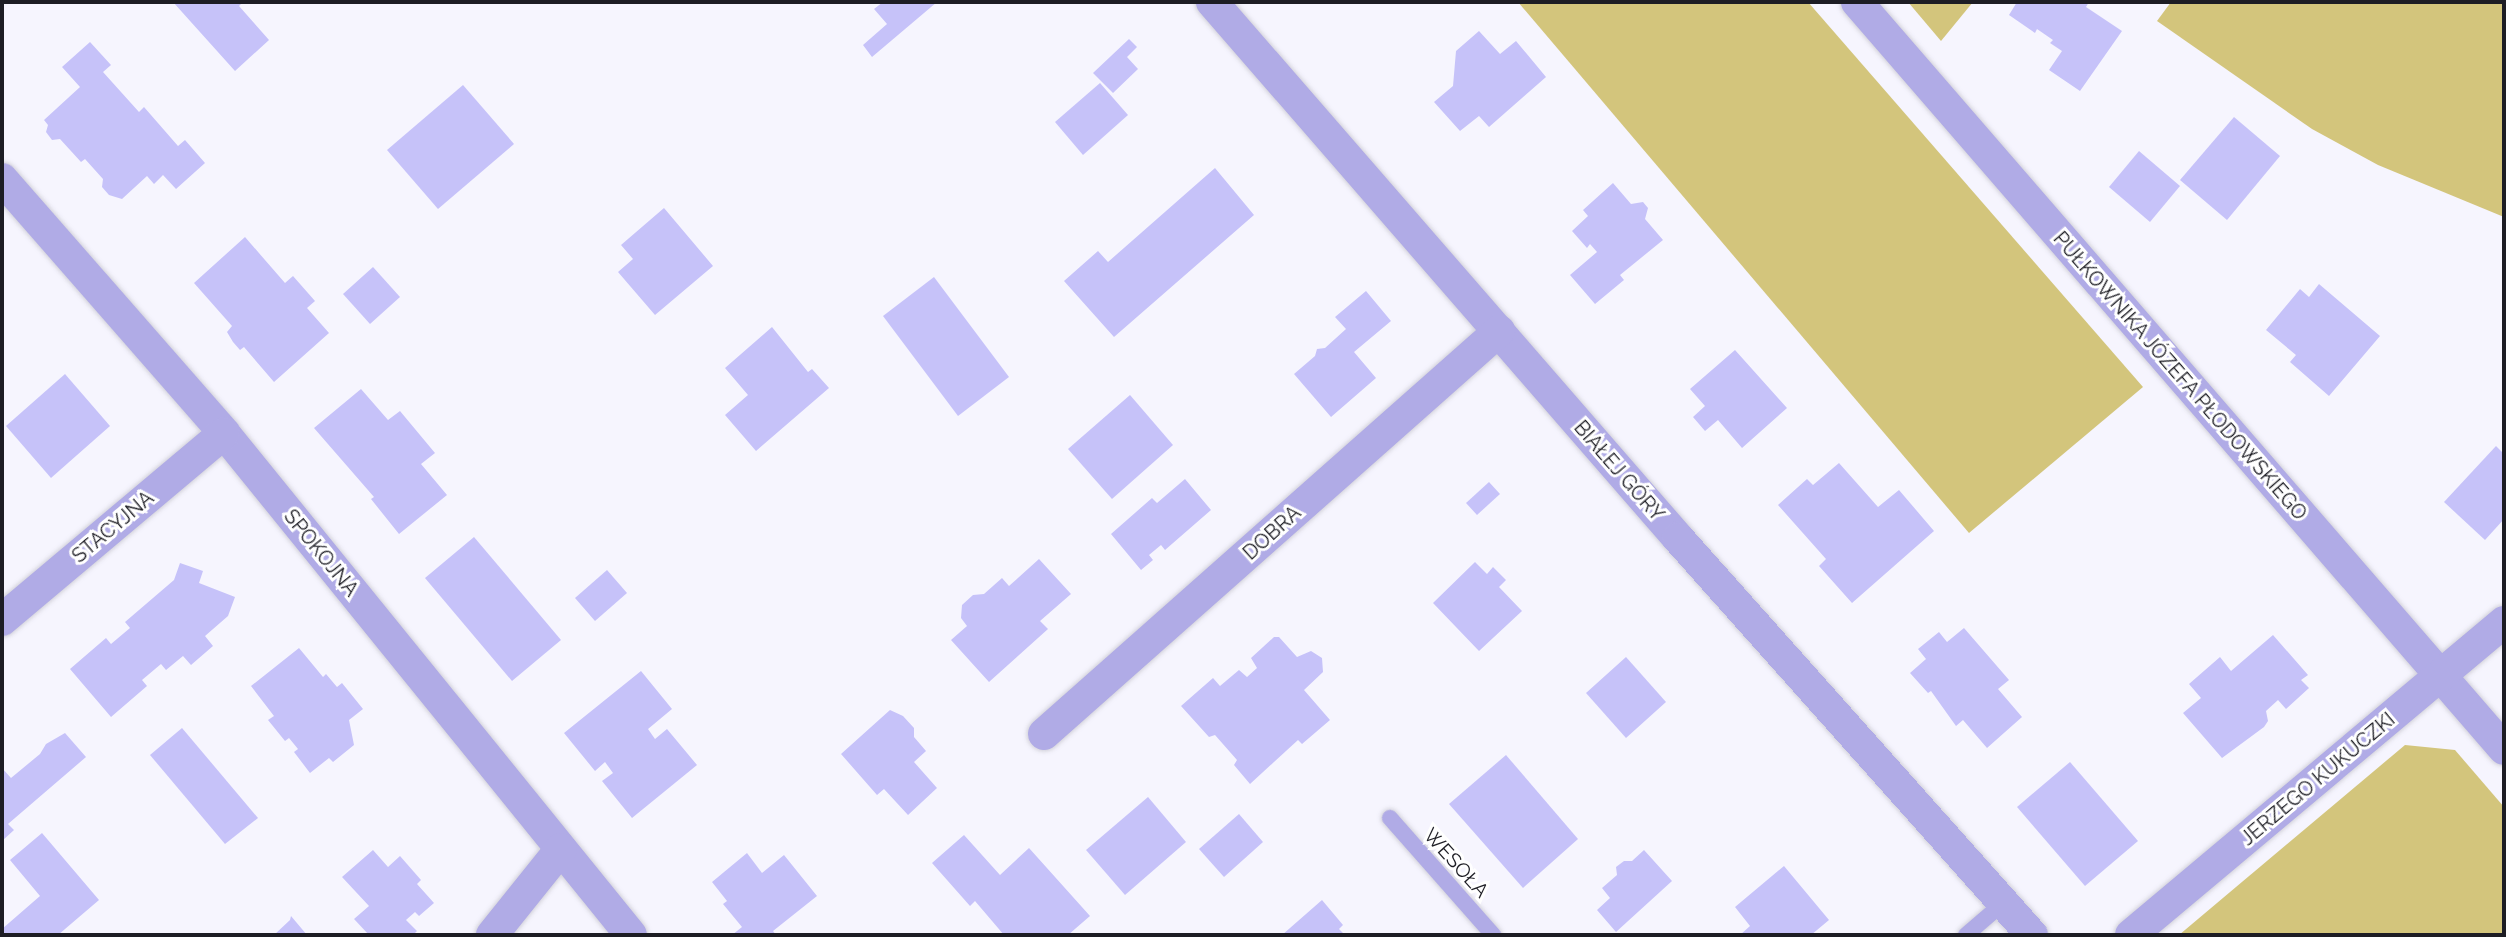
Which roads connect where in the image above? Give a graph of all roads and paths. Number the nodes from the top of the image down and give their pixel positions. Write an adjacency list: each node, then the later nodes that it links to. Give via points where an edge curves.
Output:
1 (1212, 2): 4 (street, BIAŁEJ GÓRY)
2 (1857, 2): 8 (street, PUŁKOWNIKA JÓZEFA PŁODOWSKIEGO)
3 (2, 179): 5 (street, SPOKOJNA)
4 (1499, 331): 9 (street, DOBRA); 13 (street, BIAŁEJ GÓRY)
5 (224, 433): 6 (street, STACYJNA); 12 (street, SPOKOJNA)
6 (2, 620)
7 (2504, 622): 8 (street, JERZEGO KUKUCZKI)
8 (2440, 678): 10 (street, PUŁKOWNIKA JÓZEFA PŁODOWSKIEGO); 19 (street, JERZEGO KUKUCZKI)
9 (1044, 734)
10 (2504, 749)
11 (1390, 818): 16 (lane, WESOŁA)
12 (561, 849): 14 (street); 15 (street, SPOKOJNA)
13 (2002, 904): 17 (lane); 18 (street, BIAŁEJ GÓRY)
14 (492, 935)
15 (631, 935)
16 (1493, 935)
17 (1966, 935)
18 (2032, 935)
19 (2131, 935)

